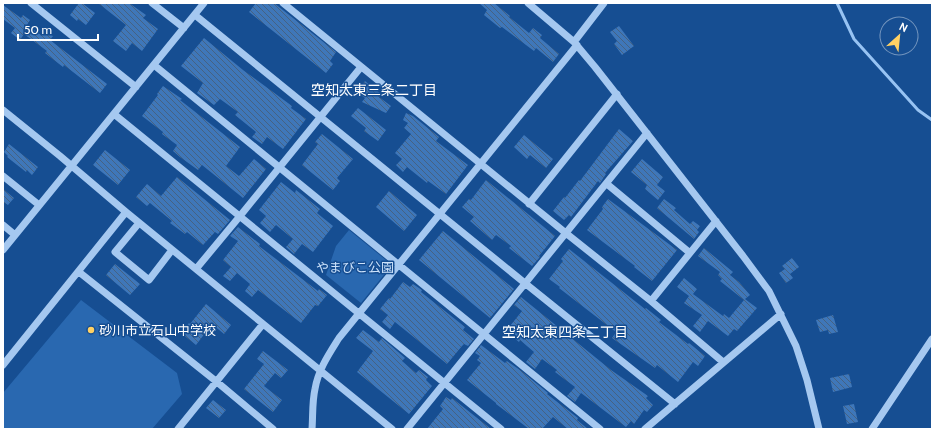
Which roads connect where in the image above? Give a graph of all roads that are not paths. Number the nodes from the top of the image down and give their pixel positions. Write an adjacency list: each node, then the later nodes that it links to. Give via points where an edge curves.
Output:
1 (31, 3): 12 (street)
2 (152, 3): 8 (street)
3 (204, 3): 7 (street)
4 (283, 3): 11 (street)
5 (528, 3): 9 (street)
6 (604, 3): 9 (street)
7 (195, 15): 8 (street); 16 (street)
8 (184, 28): 10 (street)
9 (575, 43): 13 (street); 18 (street)
10 (154, 65): 12 (street); 20 (street)
11 (361, 67): 16 (street); 18 (street)
12 (136, 88): 15 (street)
13 (617, 94): 17 (street); 23 (street)
14 (3, 110): 19 (street)
15 (114, 114): 19 (street); 27 (street)
16 (320, 117): 20 (street); 26 (street)
17 (647, 133): 22 (street); 28 (street)
18 (480, 164): 23 (street); 26 (street)
19 (71, 166): 24 (street); 25 (street)
20 (280, 167): 27 (street); 36 (street)
21 (3, 176): 24 (street)
22 (607, 184): 31 (street); 35 (street)
23 (529, 204): 31 (street)
24 (39, 206): 32 (street)
25 (126, 212): 29 (street); 38 (street)
26 (440, 214): 36 (street); 39 (street)
27 (240, 216): 37 (street); 41 (street)
28 (716, 221): 35 (street); 42 (street, via 769,291)
29 (139, 223): 34 (street); 34 (street, via 115,252 149,280)
30 (3, 225): 32 (street)
31 (567, 234): 39 (street); 40 (street)
32 (15, 235): 33 (street)
33 (3, 250)
34 (172, 250): 37 (street)
35 (690, 253): 40 (street)
36 (399, 265): 41 (street); 44 (street)
37 (196, 269): 43 (street)
38 (79, 272): 47 (street); 49 (street)
39 (526, 284): 44 (street); 51 (street)
40 (651, 301): 46 (street)
41 (360, 313): 48 (street, via 339,338); 50 (street)
42 (781, 314): 46 (street); 60 (street, via 796,346)
43 (264, 324): 48 (street); 49 (street)
44 (485, 334): 50 (street); 58 (street)
45 (932, 339): 61 (street)
46 (723, 362): 51 (street)
47 (3, 365)
48 (320, 371): 54 (street, via 315,389); 55 (street)
49 (217, 382): 52 (street); 53 (street)
50 (445, 383): 56 (street); 57 (street)
51 (675, 404): 59 (street)
52 (178, 429)
53 (273, 429)
54 (312, 429)
55 (392, 429)
56 (408, 429)
57 (501, 429)
58 (600, 429)
59 (644, 429)
60 (819, 429)
61 (872, 429)

